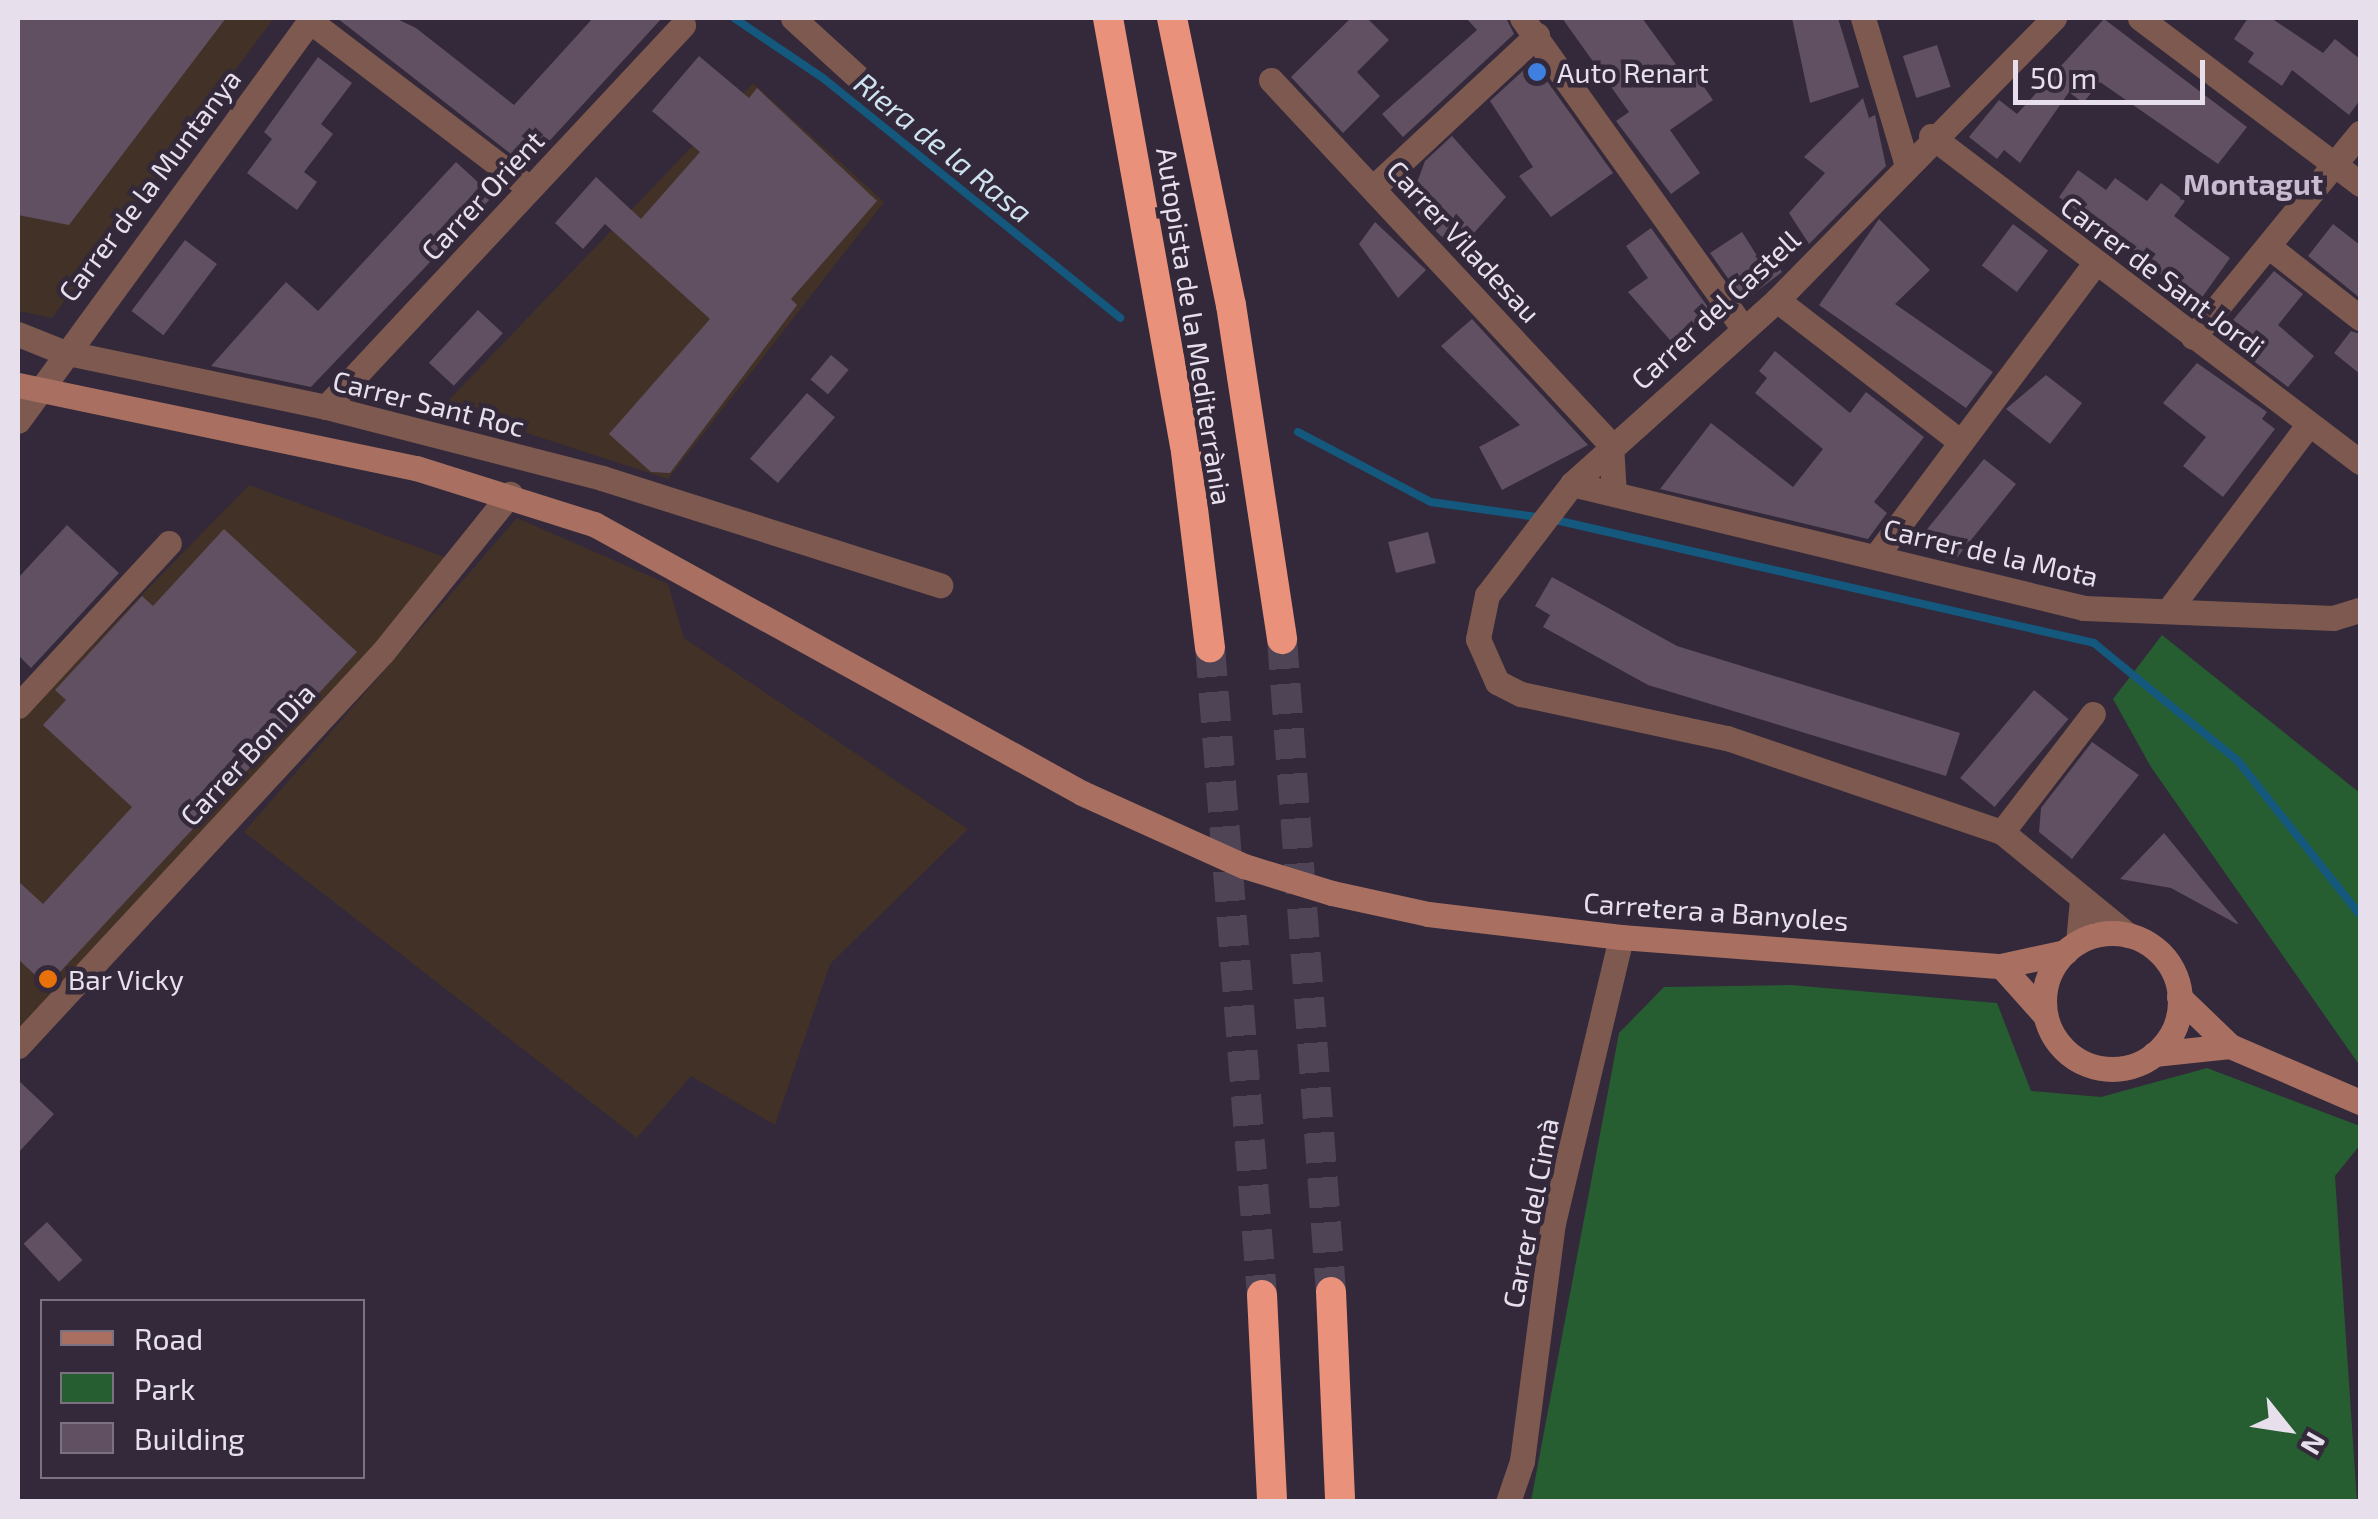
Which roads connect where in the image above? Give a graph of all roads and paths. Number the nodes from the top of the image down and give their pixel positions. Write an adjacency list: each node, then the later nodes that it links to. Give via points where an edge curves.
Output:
1 (1108, 18): 43 (highway, Autopista de la Mediterrània, via 1185,444)
2 (1172, 18): 42 (highway, Autopista de la Mediterrània, via 1231,305)
3 (1863, 18): 14 (street)
4 (2054, 18): 13 (street, Carrer del Castell)
5 (2140, 18): 15 (street)
6 (311, 19): 17 (street); 26 (street, Carrer de la Muntanya)
7 (801, 19): 11 (street)
8 (683, 25): 17 (street, Carrer Orient)
9 (1530, 26): 18 (street); 23 (street)
10 (1271, 80): 18 (street, Carrer Viladesau)
11 (863, 82)
12 (2360, 133): 15 (street)
13 (1931, 136): 14 (street, Carrer del Castell); 20 (street, Carrer de Sant Jordi)
14 (1906, 162): 21 (street, Carrer del Castell)
15 (2335, 165): 16 (street); 19 (street)
16 (2360, 184)
17 (530, 188): 28 (street, Carrer Orient)
18 (1374, 188): 32 (street, Carrer Viladesau)
19 (2268, 246): 22 (street); 25 (street)
20 (2095, 263): 25 (street, Carrer de Sant Jordi); 31 (street)
21 (1777, 300): 23 (street, Carrer del Castell); 31 (street)
22 (2360, 318)
23 (1743, 328): 32 (street, Carrer del Castell)
24 (18, 334): 26 (street, Carrer Sant Roc)
25 (2193, 337): 30 (street, Carrer de Sant Jordi)
26 (63, 352): 27 (street, Carrer de la Muntanya); 28 (street, Carrer Sant Roc)
27 (26, 387): 29 (street, Carrer de la Muntanya); 34 (street, Carretera a Banyoles)
28 (326, 407): 39 (street, Carrer Sant Roc, via 602,478)
29 (18, 421)
30 (2309, 424): 33 (street, Carrer de Sant Jordi); 40 (street)
31 (1961, 442): 38 (street)
32 (1611, 444): 35 (street, Carrer del Castell); 36 (street)
33 (2360, 462)
34 (510, 494): 49 (street, Carretera a Banyoles, via 685,568 1167,834 1279,877 1428,914); 54 (street, Carrer Bon Dia, via 383,652)
35 (1564, 494): 36 (street, Carrer de la Mota); 46 (street, Carrer del Castell, via 1478,616 1490,670 1521,694 1726,738)
36 (1614, 494): 38 (street, Carrer de la Mota)
37 (169, 543): 44 (street)
38 (1876, 556): 40 (street, Carrer de la Mota, via 2084,608)
39 (940, 585)
40 (2171, 607): 41 (street, Carrer de la Mota, via 2333,618)
41 (2360, 610)
42 (1282, 639)
43 (1210, 647)
44 (18, 706)
45 (2093, 714): 46 (street)
46 (2002, 832): 47 (street)
47 (2082, 900): 48 (street); 50 (street)
48 (2128, 935): 50 (street); 52 (street, via 2161,954)
49 (1621, 937): 51 (street, Carretera a Banyoles); 62 (street, Carrer del Cimà, via 1553,1223 1522,1461)
50 (2072, 947): 51 (street, Carretera a Banyoles); 53 (street, via 2048,977)
51 (2001, 966): 53 (street)
52 (2179, 997): 55 (street); 56 (street, via 2176,1023)
53 (2045, 1015): 56 (street, via 2060,1045 2088,1065 2123,1068)
54 (18, 1043)
55 (2230, 1046): 56 (street); 57 (street)
56 (2154, 1054)
57 (2360, 1102)
58 (1331, 1292): 61 (highway)
59 (1262, 1295): 60 (highway)
60 (1271, 1502)
61 (1340, 1502)
62 (1508, 1502)

